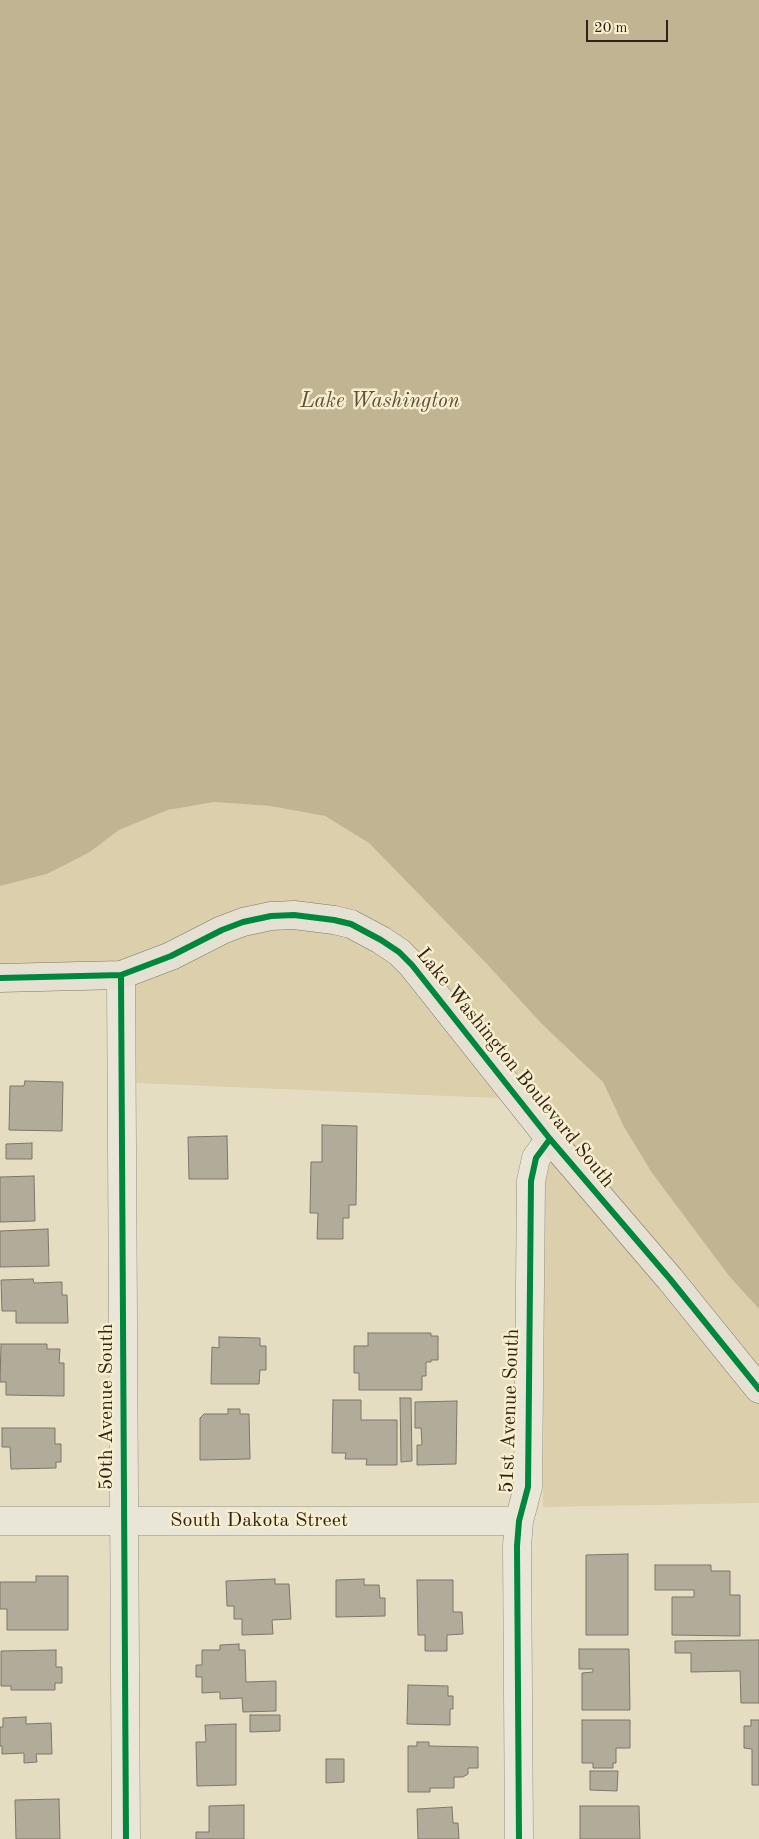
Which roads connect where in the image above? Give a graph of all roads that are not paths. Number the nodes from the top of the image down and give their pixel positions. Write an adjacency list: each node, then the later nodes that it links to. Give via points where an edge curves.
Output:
1 (121, 975): 2 (main road, Lake Washington Boulevard South); 3 (main road, Lake Washington Boulevard South, via 243,922 294,915 317,916 351,924 382,940 412,965); 5 (street, 50th Avenue South)
2 (0, 978)
3 (550, 1139): 4 (main road, Lake Washington Boulevard South); 7 (street, 51st Avenue South, via 536,1158 530,1181 528,1487)
4 (759, 1388)
5 (124, 1520): 6 (street, South Dakota Street); 7 (street, South Dakota Street); 8 (street, 50th Avenue South)
6 (0, 1521)
7 (519, 1521): 9 (street, 51st Avenue South)
8 (126, 1839)
9 (519, 1839)

